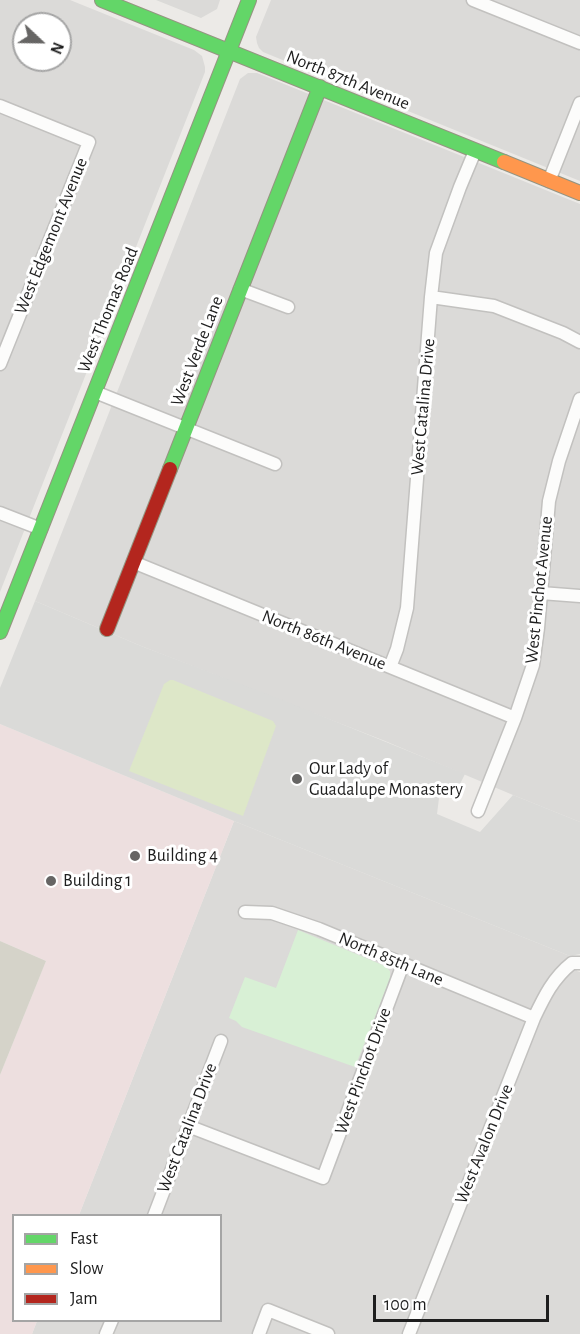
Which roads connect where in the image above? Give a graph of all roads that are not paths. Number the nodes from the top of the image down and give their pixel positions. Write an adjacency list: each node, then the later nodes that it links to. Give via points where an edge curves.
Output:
1 (102, 0): 5 (street, North 87th Avenue)
2 (249, 0): 5 (street, West Thomas Road)
3 (473, 0): 4 (street)
4 (580, 43)
5 (229, 52): 6 (street, North 87th Avenue); 17 (street, West Thomas Road)
6 (320, 87): 9 (street, North 87th Avenue); 12 (street, West Verde Lane)
7 (580, 103): 10 (street)
8 (0, 106): 16 (street, West Edgemont Avenue, via 89,142)
9 (475, 151): 10 (street, North 87th Avenue); 13 (street, West Catalina Drive, via 436,253)
10 (549, 181): 11 (street, North 87th Avenue)
11 (580, 193)
12 (240, 289): 14 (street); 19 (street, West Verde Lane)
13 (431, 297): 15 (street, via 494,306); 28 (street, West Catalina Drive, via 407,608)
14 (288, 307)
15 (580, 342)
16 (0, 364)
17 (95, 392): 19 (street); 22 (street, West Thomas Road)
18 (580, 399): 24 (street, West Pinchot Avenue, via 549,501)
19 (186, 429): 20 (street); 23 (street, West Verde Lane)
20 (275, 464)
21 (0, 513): 22 (street)
22 (41, 529): 27 (street, West Thomas Road)
23 (133, 562): 26 (street, West Verde Lane); 28 (street, North 86th Avenue)
24 (541, 593): 25 (street); 29 (street, West Pinchot Avenue, via 532,665)
25 (580, 596)
26 (107, 629)
27 (0, 632)
28 (390, 667): 29 (street, North 86th Avenue)
29 (515, 718): 30 (street, West Pinchot Avenue)
30 (478, 811)
31 (244, 912): 33 (street, North 85th Lane, via 272,913)
32 (576, 963): 34 (street, West Avalon Drive, via 556,978)
33 (403, 964): 34 (street, North 85th Lane); 36 (street, West Pinchot Drive, via 323,1178)
34 (534, 1018): 40 (street, West Avalon Drive)
35 (221, 1041): 36 (street, West Catalina Drive)
36 (189, 1126): 37 (street, West Catalina Drive)
37 (154, 1214)
38 (259, 1334): 39 (street, via 268,1310)
39 (328, 1334)
40 (409, 1334)

